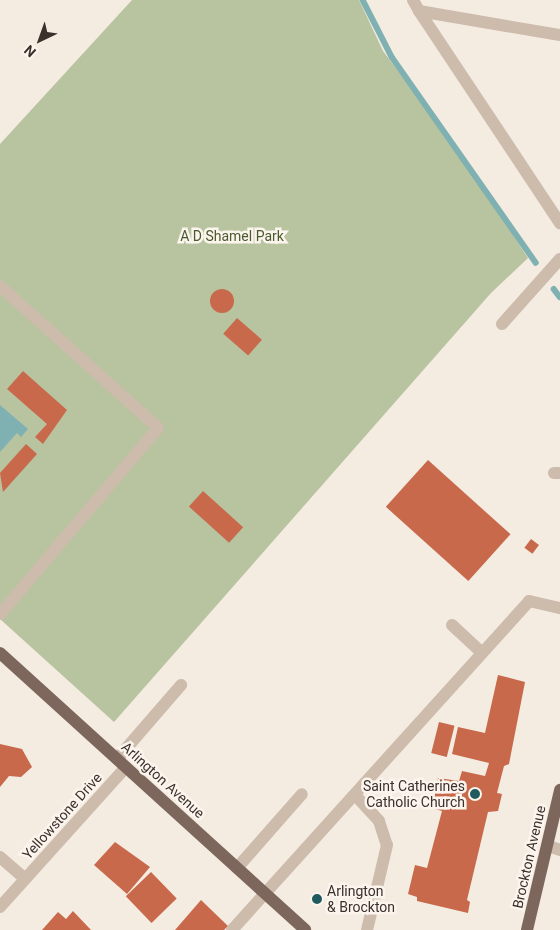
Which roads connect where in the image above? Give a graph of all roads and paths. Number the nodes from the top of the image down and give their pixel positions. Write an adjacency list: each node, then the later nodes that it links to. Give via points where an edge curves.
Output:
1 (416, 6): 2 (street); 3 (street)
2 (560, 36)
3 (560, 223)
4 (560, 259): 6 (street)
5 (0, 286): 8 (street, via 158,428)
6 (502, 324)
7 (560, 608): 11 (street, via 529,601)
8 (0, 614)
9 (452, 625): 11 (street)
10 (0, 653): 13 (main road, Arlington Avenue)
11 (482, 653): 16 (street)
12 (181, 685): 13 (street, Yellowstone Drive)
13 (122, 763): 20 (main road, Arlington Avenue); 21 (street, Yellowstone Drive)
14 (560, 790): 17 (main road, Brockton Avenue)
15 (302, 794): 20 (street)
16 (355, 795): 22 (street); 26 (street, via 379,821 387,846)
17 (557, 825): 18 (main road, Brockton Avenue)
18 (554, 848): 27 (main road, Brockton Avenue)
19 (0, 857): 21 (street)
20 (237, 868): 22 (main road, Arlington Avenue)
21 (25, 879): 23 (street, Yellowstone Drive)
22 (266, 895): 24 (street); 25 (main road, Arlington Avenue)
23 (0, 907)
24 (232, 930)
25 (305, 930)
26 (368, 930)
27 (526, 930)

